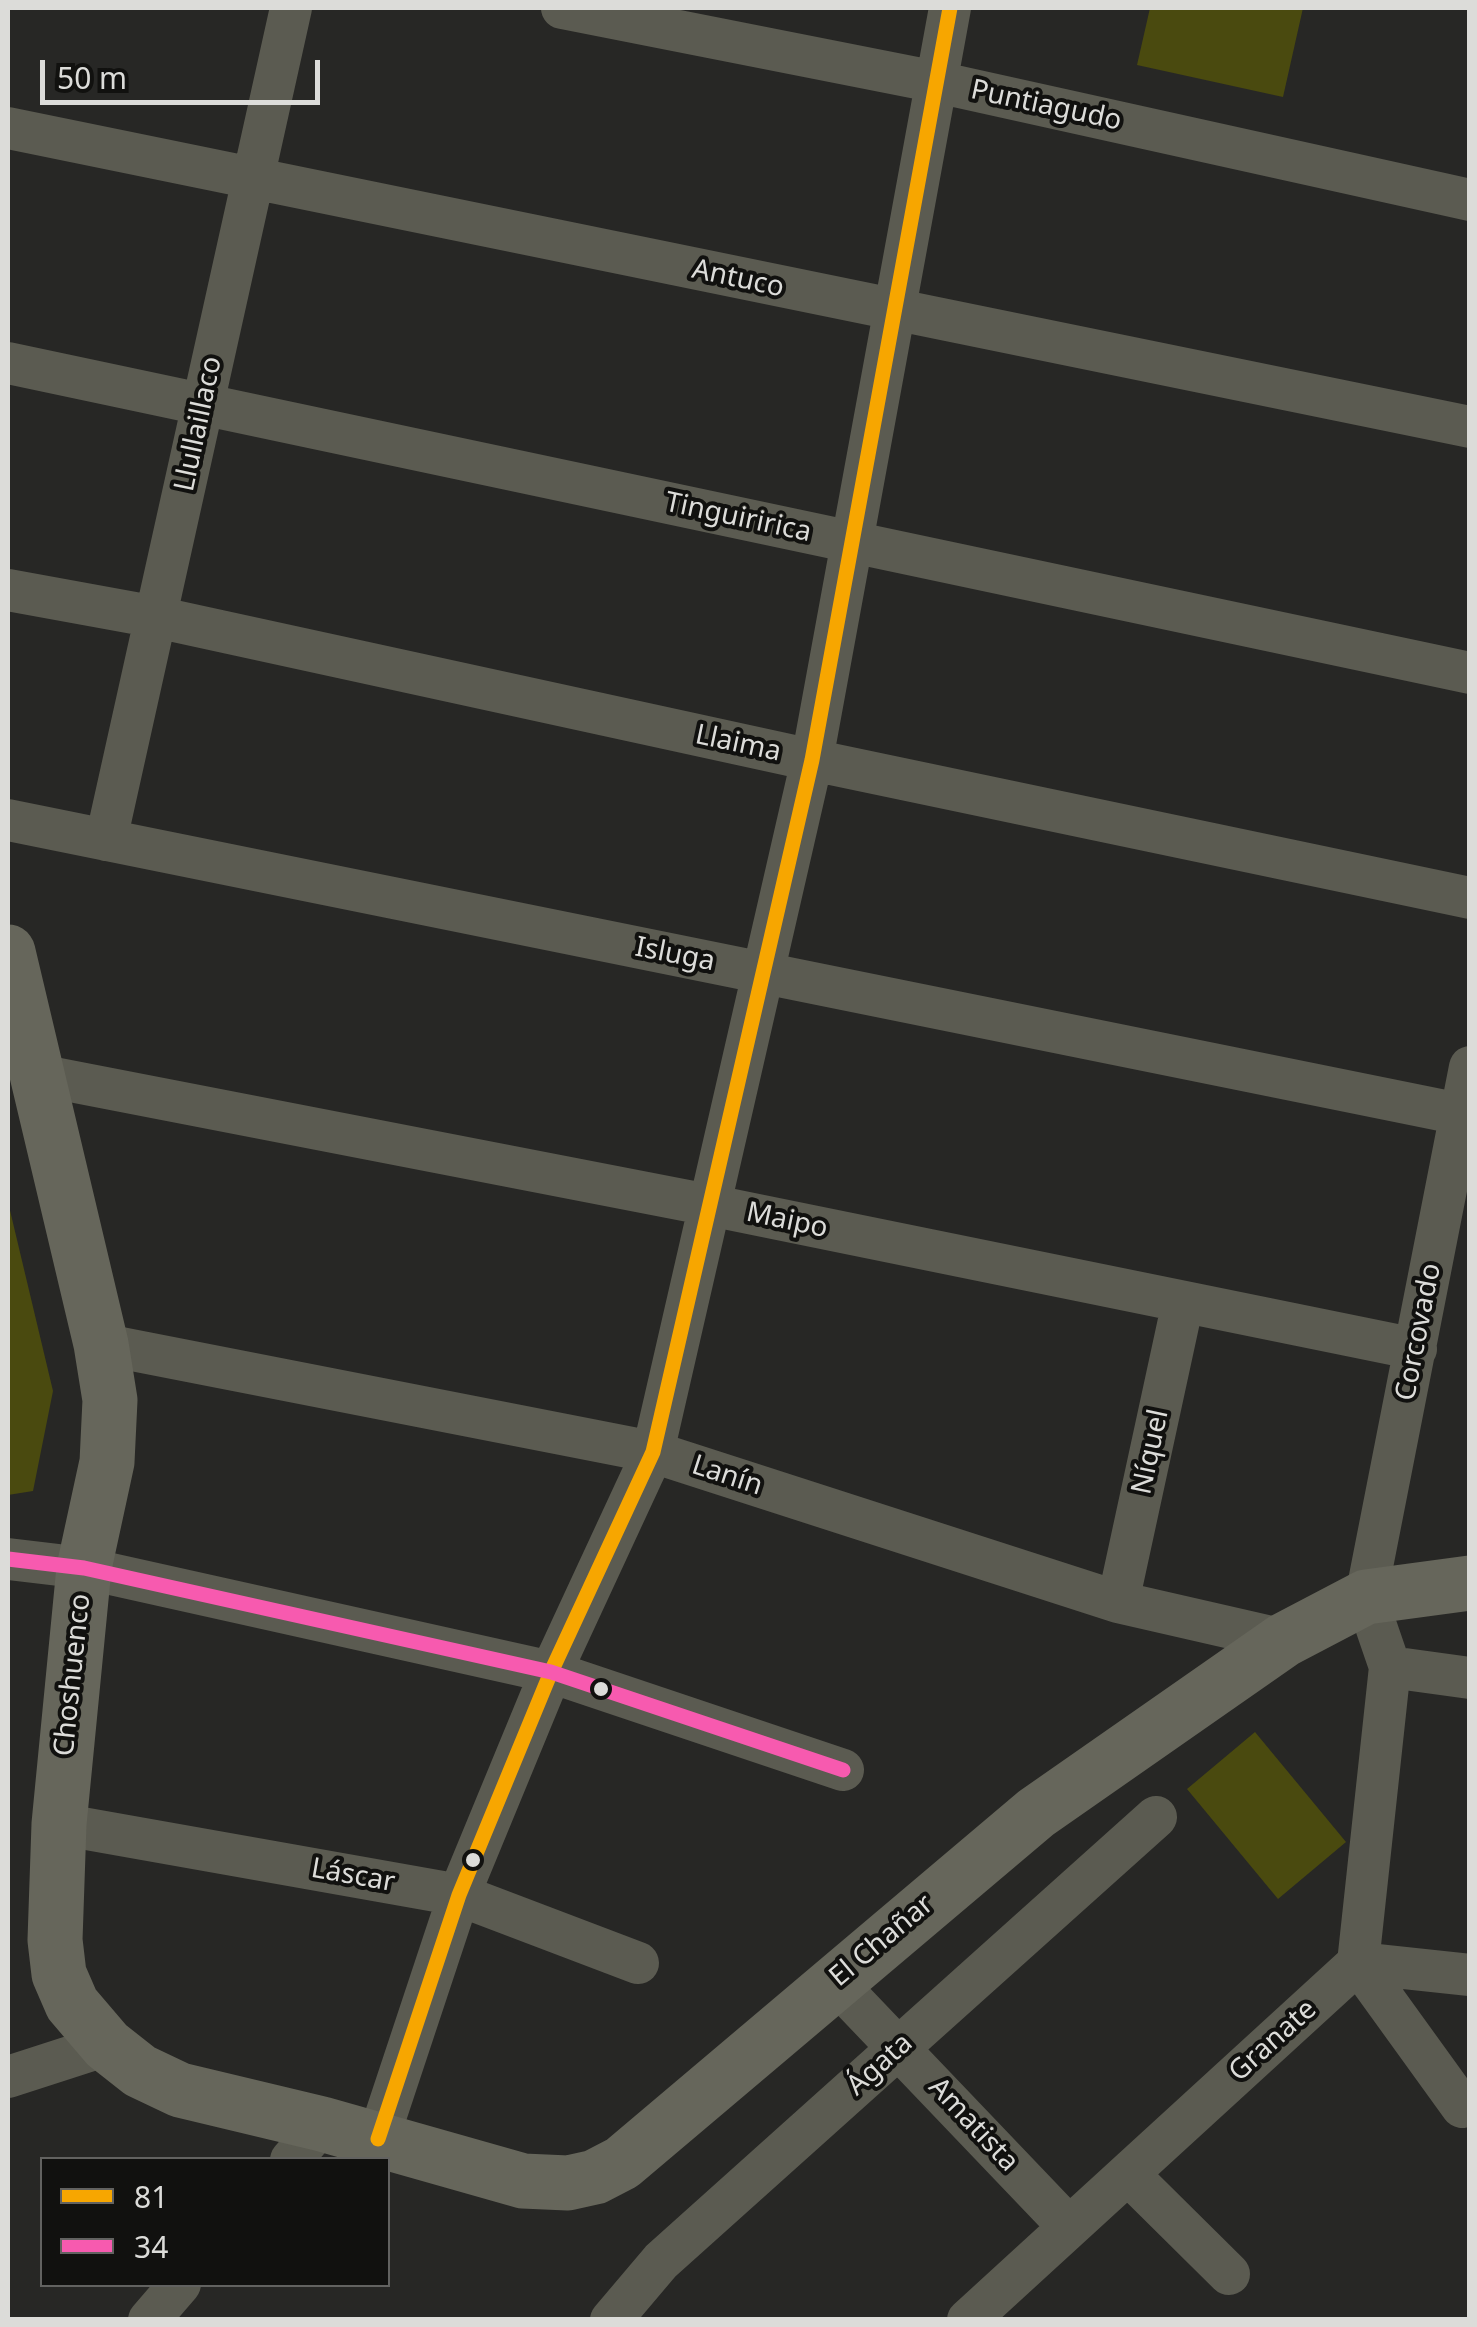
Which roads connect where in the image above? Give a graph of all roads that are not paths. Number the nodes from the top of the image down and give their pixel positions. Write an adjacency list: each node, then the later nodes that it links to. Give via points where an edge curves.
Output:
1 (290, 8): 6 (street, Llullaillaco)
2 (562, 8): 4 (street, Puntiagudo)
3 (950, 8): 4 (street)
4 (936, 82): 7 (street, Puntiagudo); 8 (street)
5 (8, 128): 6 (street, Antuco)
6 (252, 178): 8 (street, Antuco); 10 (street, Llullaillaco)
7 (1470, 200)
8 (894, 311): 11 (street, Antuco); 12 (street)
9 (8, 363): 10 (street, Tinguiririca)
10 (203, 405): 12 (street, Tinguiririca); 14 (street, Llullaillaco)
11 (1470, 427)
12 (852, 542): 15 (street, Tinguiririca); 16 (street)
13 (8, 590): 14 (street, Llaima)
14 (156, 617): 16 (street, Llaima); 18 (street, Llullaillaco)
15 (1470, 673)
16 (812, 760): 19 (street, Llaima); 21 (street)
17 (8, 820): 18 (street, Isluga)
18 (106, 840): 21 (street, Isluga)
19 (1470, 898)
20 (8, 952): 23 (street, Choshuenco)
21 (763, 973): 24 (street, Isluga); 25 (street)
22 (1470, 1067): 24 (street, Corcovado)
23 (38, 1076): 25 (street, Maipo); 27 (street, Choshuenco)
24 (1465, 1115): 28 (street, Corcovado)
25 (710, 1205): 26 (street, Maipo); 29 (street)
26 (1184, 1302): 28 (street, Maipo); 34 (street, Níquel)
27 (101, 1344): 29 (street, Lanín); 31 (street, Choshuenco, via 110,1400 107,1462)
28 (1416, 1349): 33 (street, Corcovado)
29 (653, 1452): 34 (street, Lanín); 37 (street)
30 (8, 1560): 31 (street)
31 (84, 1568): 37 (street); 41 (street, Choshuenco)
32 (1470, 1583): 33 (street, El Chañar)
33 (1366, 1598): 35 (street, El Chañar); 36 (street)
34 (1118, 1602): 35 (street, Lanín)
35 (1284, 1640): 46 (street, El Chañar, via 1036,1813)
36 (1390, 1667): 38 (street); 44 (street)
37 (551, 1672): 39 (street); 42 (street)
38 (1470, 1678)
39 (843, 1770)
40 (1156, 1817): 48 (street, Ágata)
41 (59, 1824): 42 (street, Láscar); 47 (street, Choshuenco, via 59,1974 72,2004)
42 (459, 1894): 43 (street, Láscar); 51 (street)
43 (638, 1963)
44 (1358, 1963): 45 (street); 50 (street); 53 (street, Granate)
45 (1470, 1975)
46 (834, 1981): 48 (street, Amatista); 51 (street, El Chañar, via 622,2163 595,2176 568,2184 523,2181)
47 (107, 2045): 49 (street); 52 (street, Choshuenco, via 140,2071)
48 (900, 2048): 54 (street, Amatista); 58 (street, Ágata, via 661,2262)
49 (8, 2077)
50 (1462, 2107)
51 (378, 2140): 52 (street, Choshuenco)
52 (306, 2142)
53 (1128, 2174): 54 (street, Granate); 55 (street)
54 (1069, 2227): 59 (street, Granate)
55 (1228, 2274)
56 (177, 2287): 57 (street)
57 (148, 2320)
58 (610, 2320)
59 (968, 2320)

